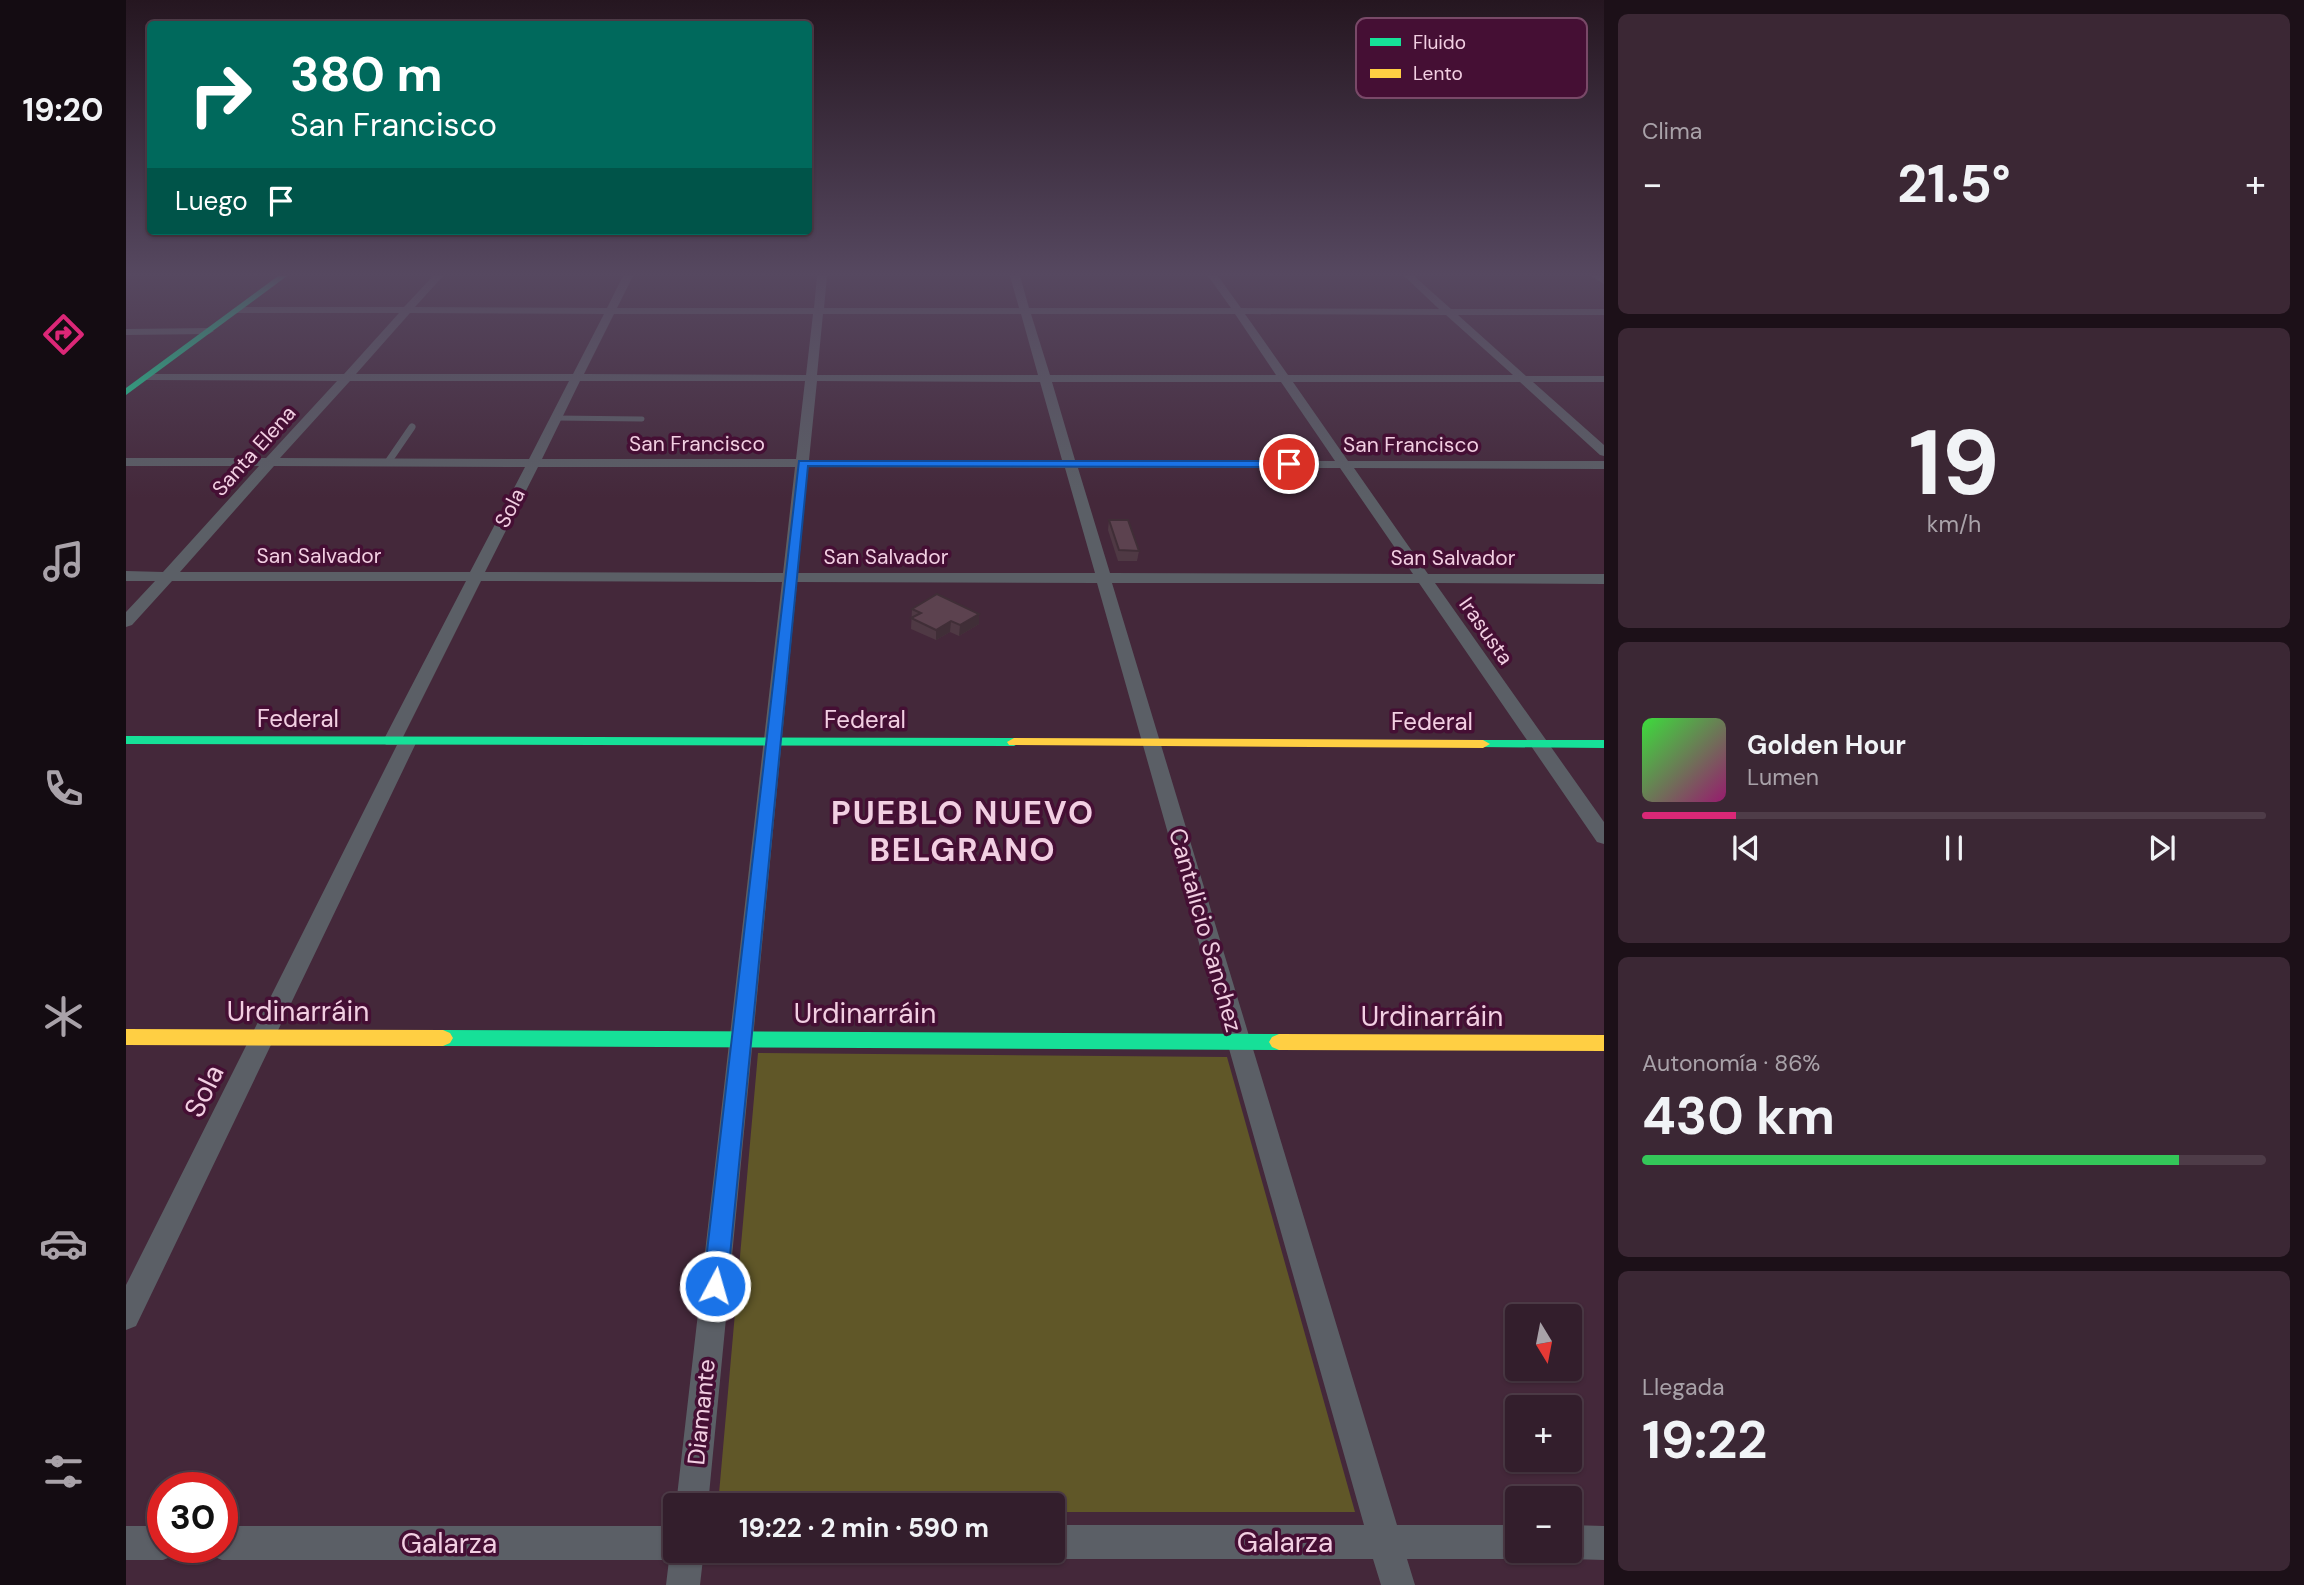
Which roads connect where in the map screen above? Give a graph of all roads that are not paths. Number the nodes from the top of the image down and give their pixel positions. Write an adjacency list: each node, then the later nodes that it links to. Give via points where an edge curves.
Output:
1 (183, 350): 8 (street)
2 (371, 350): 9 (street, Santa Elena)
3 (590, 350): 10 (street, Sola)
4 (814, 350): 11 (street, Diamante)
5 (1037, 350): 12 (street, Cantalicio Sanchez)
6 (1264, 350): 13 (street, Irasusta)
7 (1491, 350): 14 (street)
8 (147, 377): 9 (street); 16 (street)
9 (346, 377): 10 (street); 22 (street, Santa Elena)
10 (576, 377): 11 (street); 17 (street, Sola)
11 (811, 378): 12 (street); 25 (street, Diamante)
12 (1045, 378): 13 (street); 26 (street, Cantalicio Sanchez)
13 (1284, 379): 14 (street); 27 (street, Irasusta)
14 (1523, 379): 15 (street); 20 (street)
15 (1604, 379)
16 (126, 392)
17 (556, 418): 18 (lane); 24 (street, Sola)
18 (642, 419)
19 (412, 426): 23 (lane)
20 (1604, 452)
21 (126, 462): 22 (street, San Francisco)
22 (270, 462): 23 (street, San Francisco); 30 (street, Santa Elena)
23 (388, 462): 24 (street, San Francisco)
24 (533, 463): 25 (street, San Francisco); 31 (street, Sola)
25 (803, 463): 26 (street, San Francisco); 32 (street, Diamante)
26 (1070, 464): 27 (street, San Francisco); 33 (street, Cantalicio Sanchez)
27 (1344, 464): 28 (street, San Francisco); 34 (street, Irasusta)
28 (1604, 464)
29 (126, 576): 30 (street, San Salvador)
30 (167, 576): 31 (street, San Salvador); 36 (street, Santa Elena)
31 (475, 577): 32 (street, San Salvador); 38 (street, Sola)
32 (790, 578): 33 (street, San Salvador); 39 (street, Diamante)
33 (1104, 578): 34 (street, San Salvador); 40 (street, Cantalicio Sanchez)
34 (1424, 579): 35 (street, San Salvador); 41 (street, Irasusta)
35 (1604, 579)
36 (126, 622)
37 (126, 740): 38 (street, Federal)
38 (400, 741): 39 (street, Federal); 45 (street, Sola)
39 (773, 742): 40 (street, Federal); 46 (street, Diamante)
40 (1152, 743): 41 (street, Federal); 47 (street, Cantalicio Sanchez)
41 (1539, 744): 42 (street, Federal); 43 (street, Irasusta)
42 (1604, 744)
43 (1604, 838)
44 (126, 1037): 45 (street, Urdinarráin)
45 (263, 1037): 46 (street, Urdinarráin); 49 (street, Sola)
46 (741, 1039): 47 (street, Urdinarráin); 50 (street, Diamante)
47 (1239, 1041): 48 (street, Urdinarráin); 52 (street, Cantalicio Sanchez)
48 (1604, 1043)
49 (126, 1316)
50 (692, 1493)
51 (1065, 1542): 52 (street, Galarza)
52 (1385, 1542): 53 (street, Galarza); 62 (street, Cantalicio Sanchez)
53 (1505, 1542)
54 (1582, 1542): 59 (street)
55 (126, 1543): 56 (street)
56 (147, 1543)
57 (238, 1543): 58 (street, Galarza)
58 (663, 1543)
59 (1604, 1543)
60 (686, 1563): 61 (street)
61 (683, 1585)
62 (1398, 1585)

